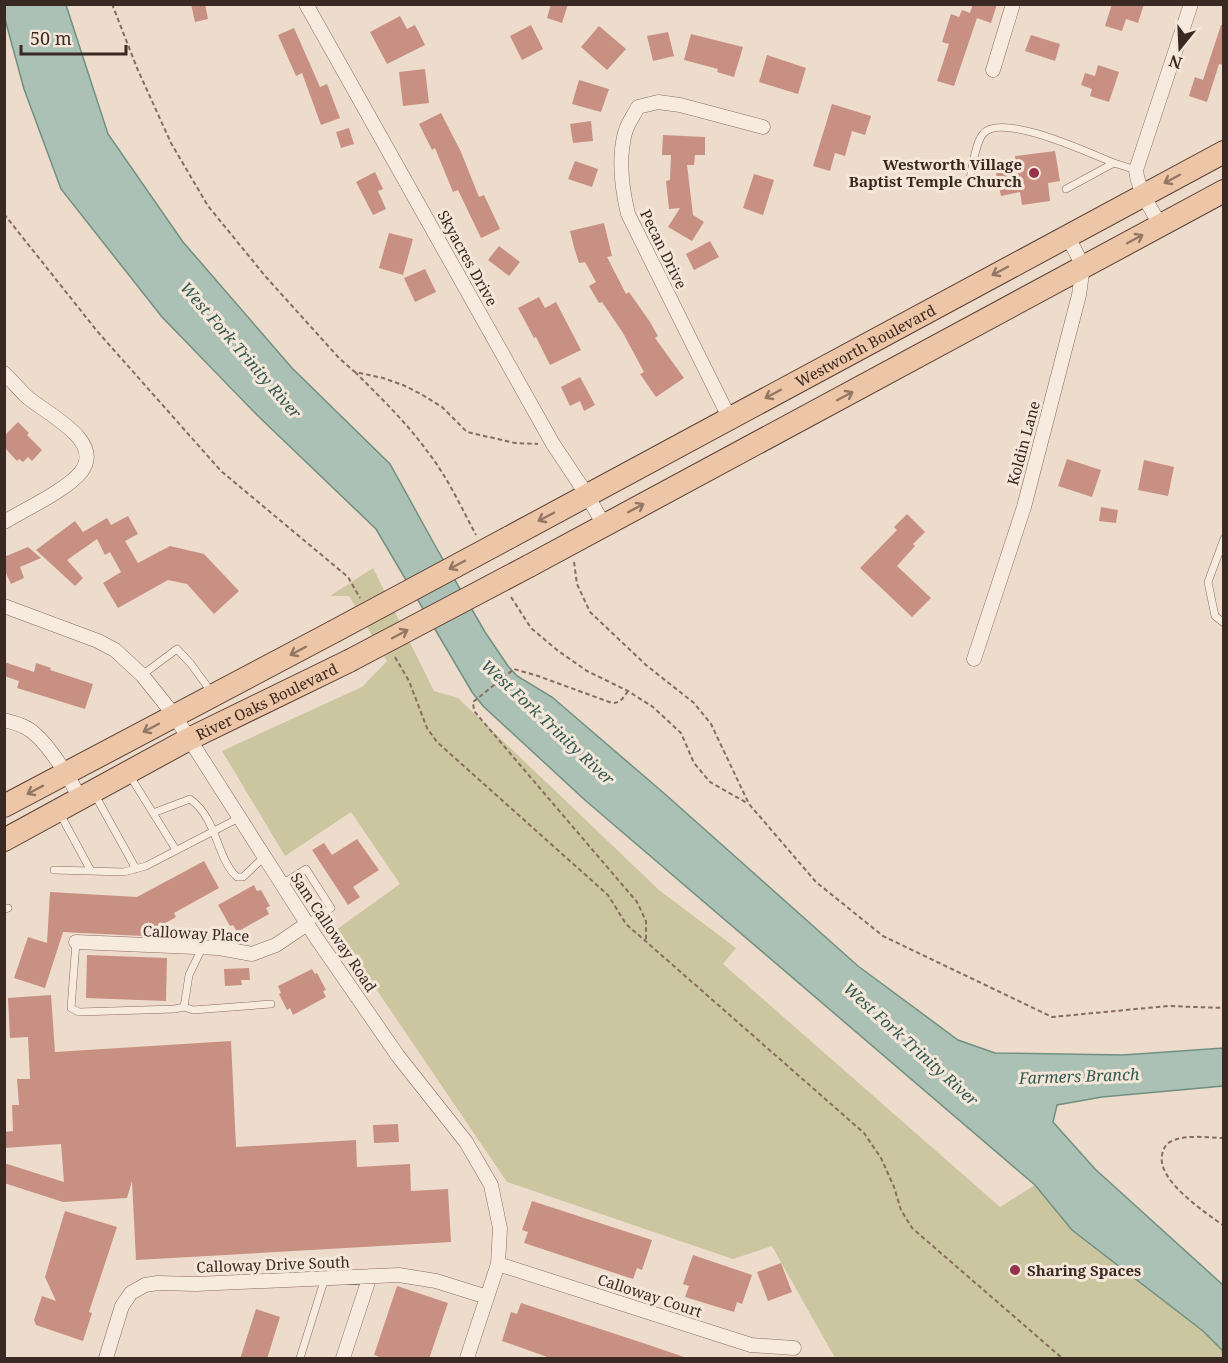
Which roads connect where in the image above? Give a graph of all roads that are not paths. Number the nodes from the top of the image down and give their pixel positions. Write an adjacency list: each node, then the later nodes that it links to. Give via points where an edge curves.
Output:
1 (306, 4): 18 (street, Skyacres Drive, via 553,444)
2 (1013, 4): 4 (street)
3 (1191, 4): 8 (street)
4 (993, 70)
5 (763, 127): 17 (street, Pecan Drive, via 658,102 638,107 625,131 622,172 628,214)
6 (1224, 152): 12 (main road, Westworth Boulevard, one-way to 12)
7 (1114, 163): 8 (lane); 9 (lane, via 1040,134 1004,126 982,134); 10 (lane)
8 (1136, 170): 12 (street)
9 (969, 183)
10 (1066, 189)
11 (1224, 191): 13 (main road)
12 (1143, 194): 13 (street); 14 (main road, Westworth Boulevard)
13 (1160, 225): 15 (main road, one-way to 13)
14 (1067, 235): 15 (street); 17 (main road, Westworth Boulevard, one-way to 17)
15 (1083, 266): 20 (main road, one-way to 15); 25 (street, Koldin Lane, via 1024,507)
16 (4, 373): 19 (street, via 27,397 75,433 87,449 88,458 81,473)
17 (729, 417): 18 (main road, Westworth Boulevard)
18 (587, 495): 20 (street, Skyacres Drive); 21 (main road, Westworth Boulevard, one-way to 21)
19 (4, 522)
20 (604, 525): 30 (main road, River Oaks Boulevard, one-way to 20, bridge, via 349,662)
21 (508, 538): 27 (main road, River Oaks Boulevard, one-way to 27, bridge)
22 (1224, 539): 24 (lane, via 1208,582 1215,616)
23 (4, 606): 26 (street, Sam Calloway Road, via 98,641 115,650)
24 (1224, 623)
25 (974, 659)
26 (142, 675): 27 (lane, via 177,649); 28 (street, Sam Calloway Road)
27 (213, 695): 28 (main road, River Oaks Boulevard)
28 (174, 715): 30 (street, Sam Calloway Road); 32 (main road, River Oaks Boulevard, one-way to 32)
29 (4, 720): 32 (street, via 36,734)
30 (189, 739): 31 (main road, River Oaks Boulevard); 37 (street, Sam Calloway Road)
31 (128, 772): 33 (main road, River Oaks Boulevard); 36 (lane)
32 (66, 774): 33 (street); 34 (main road, River Oaks Boulevard, one-way to 34)
33 (86, 794): 35 (main road, River Oaks Boulevard); 42 (lane)
34 (4, 806)
35 (58, 810): 39 (main road, River Oaks Boulevard); 44 (lane)
36 (153, 813): 38 (lane, via 190,799 199,805); 40 (lane)
37 (239, 818): 38 (lane); 41 (street, Sam Calloway Road)
38 (214, 831): 40 (lane); 41 (lane, via 230,871 237,877 243,877)
39 (4, 840)
40 (176, 850): 42 (lane)
41 (264, 857): 45 (street, Sam Calloway Road)
42 (136, 869): 44 (lane)
43 (54, 870): 44 (lane)
44 (91, 871)
45 (282, 884): 46 (street, Sam Calloway Road); 46 (lane, via 306,869 331,908)
46 (307, 924): 48 (street, Calloway Place, via 276,945 252,954); 51 (street, Sam Calloway Road, via 398,1056 466,1142 491,1185 500,1228)
47 (76, 942): 48 (street, Calloway Place); 50 (lane, via 71,1008 79,1012)
48 (202, 948): 50 (lane, via 189,975)
49 (271, 1004): 50 (lane, via 194,1010)
50 (184, 1007)
51 (498, 1264): 54 (street, Sam Calloway Road); 55 (street, Calloway Court, via 751,1345)
52 (370, 1276): 53 (street, Calloway Drive South); 54 (street, Calloway Drive South, via 399,1275 436,1281); 58 (street)
53 (325, 1278): 56 (street, Calloway Drive South, via 145,1285 131,1293 122,1306); 57 (lane)
54 (487, 1297): 59 (street, Sam Calloway Road)
55 (795, 1348)
56 (106, 1359)
57 (300, 1359)
58 (344, 1359)
59 (467, 1359)

